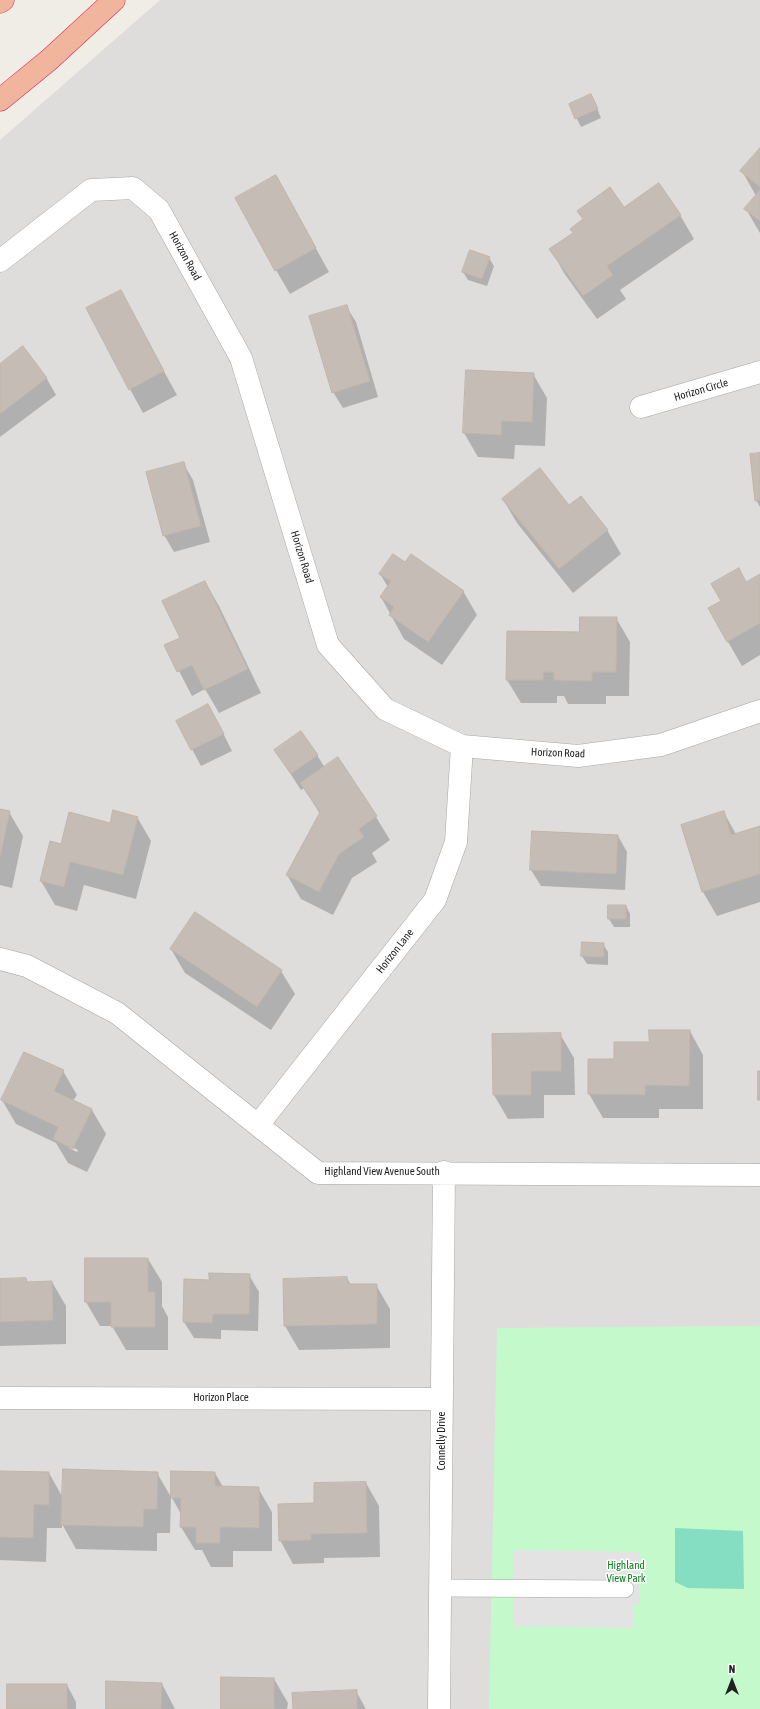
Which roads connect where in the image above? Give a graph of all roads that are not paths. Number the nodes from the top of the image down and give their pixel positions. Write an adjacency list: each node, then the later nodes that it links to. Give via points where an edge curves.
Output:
1 (3, 0): 3 (highway)
2 (114, 0): 4 (highway, via 49,60)
3 (0, 2)
4 (0, 100)
5 (0, 261): 9 (street, Horizon Road, via 91,190 133,188 159,210 242,358 328,645 385,709)
6 (760, 372): 7 (street, Horizon Circle)
7 (641, 407)
8 (760, 711): 9 (street, Horizon Road, via 661,745 578,756)
9 (462, 746): 11 (street, Horizon Lane, via 456,842 435,900)
10 (0, 959): 11 (street, Highland View Avenue South, via 27,966 118,1013)
11 (258, 1125): 12 (street, Highland View Avenue South, via 318,1173)
12 (444, 1172): 13 (street, Highland View Avenue South); 15 (street, Connelly Drive)
13 (760, 1175)
14 (0, 1398): 15 (street, Horizon Place)
15 (442, 1399): 16 (street, Connelly Drive)
16 (440, 1588): 17 (lane); 18 (street, Connelly Drive)
17 (625, 1589)
18 (440, 1709)

